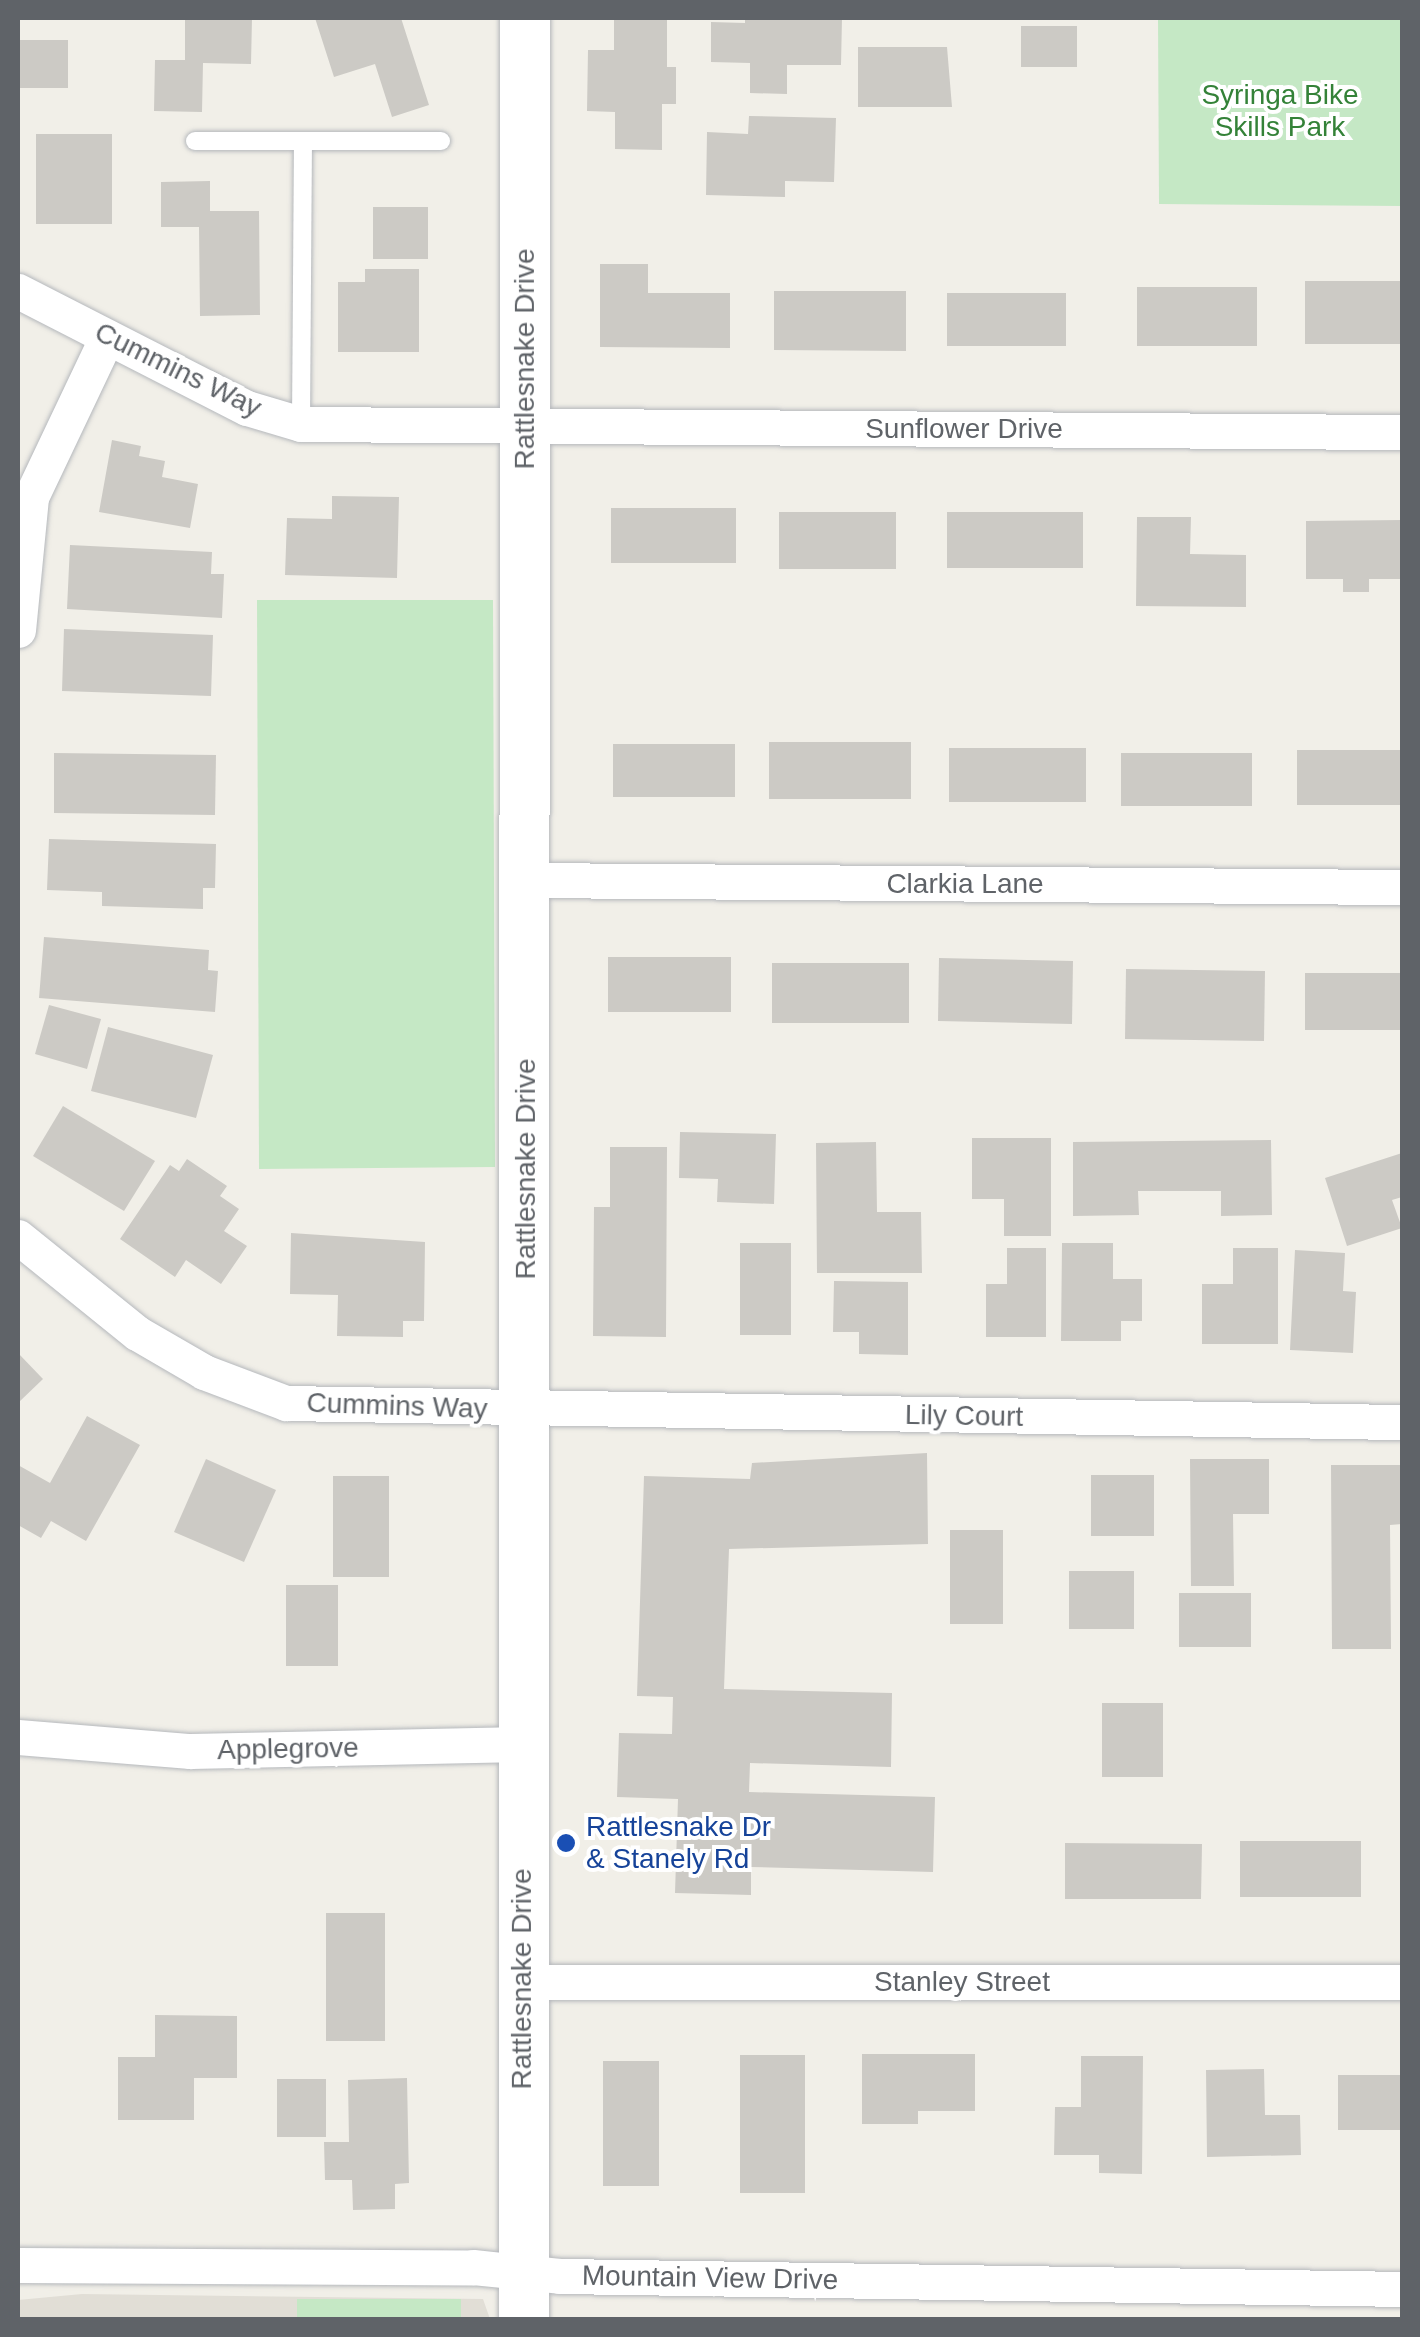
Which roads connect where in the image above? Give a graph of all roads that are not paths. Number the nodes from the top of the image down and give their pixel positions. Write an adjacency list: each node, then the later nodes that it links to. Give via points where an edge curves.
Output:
1 (524, 18): 8 (street, Rattlesnake Drive)
2 (195, 142): 3 (lane)
3 (302, 142): 4 (lane); 7 (lane)
4 (441, 142)
5 (18, 291): 6 (street, Cummins Way)
6 (107, 336): 7 (street, Cummins Way, via 247,408); 10 (street, via 32,498)
7 (301, 424): 8 (street, Cummins Way)
8 (526, 426): 9 (street, Sunflower Drive); 11 (street, Rattlesnake Drive)
9 (1402, 432)
10 (18, 630)
11 (526, 880): 12 (street, Clarkia Lane); 14 (street, Rattlesnake Drive)
12 (1402, 887)
13 (18, 1237): 14 (street, Cummins Way, via 137,1334 204,1372 286,1402)
14 (526, 1410): 15 (street, Lily Court); 19 (street, Rattlesnake Drive)
15 (1402, 1422)
16 (18, 1717): 18 (street)
17 (18, 1737): 18 (street, Applegrove)
18 (54, 1744): 19 (street, Applegrove, via 190,1752)
19 (522, 1744): 20 (street, Rattlesnake Drive)
20 (522, 1982): 21 (street, Stanley Street); 23 (street, Rattlesnake Drive)
21 (1402, 1982)
22 (18, 2265): 23 (street, Mountain View Drive)
23 (523, 2269): 24 (street, Mountain View Drive, via 560,2276); 25 (street, Rattlesnake Drive)
24 (1402, 2289)
25 (524, 2320)

